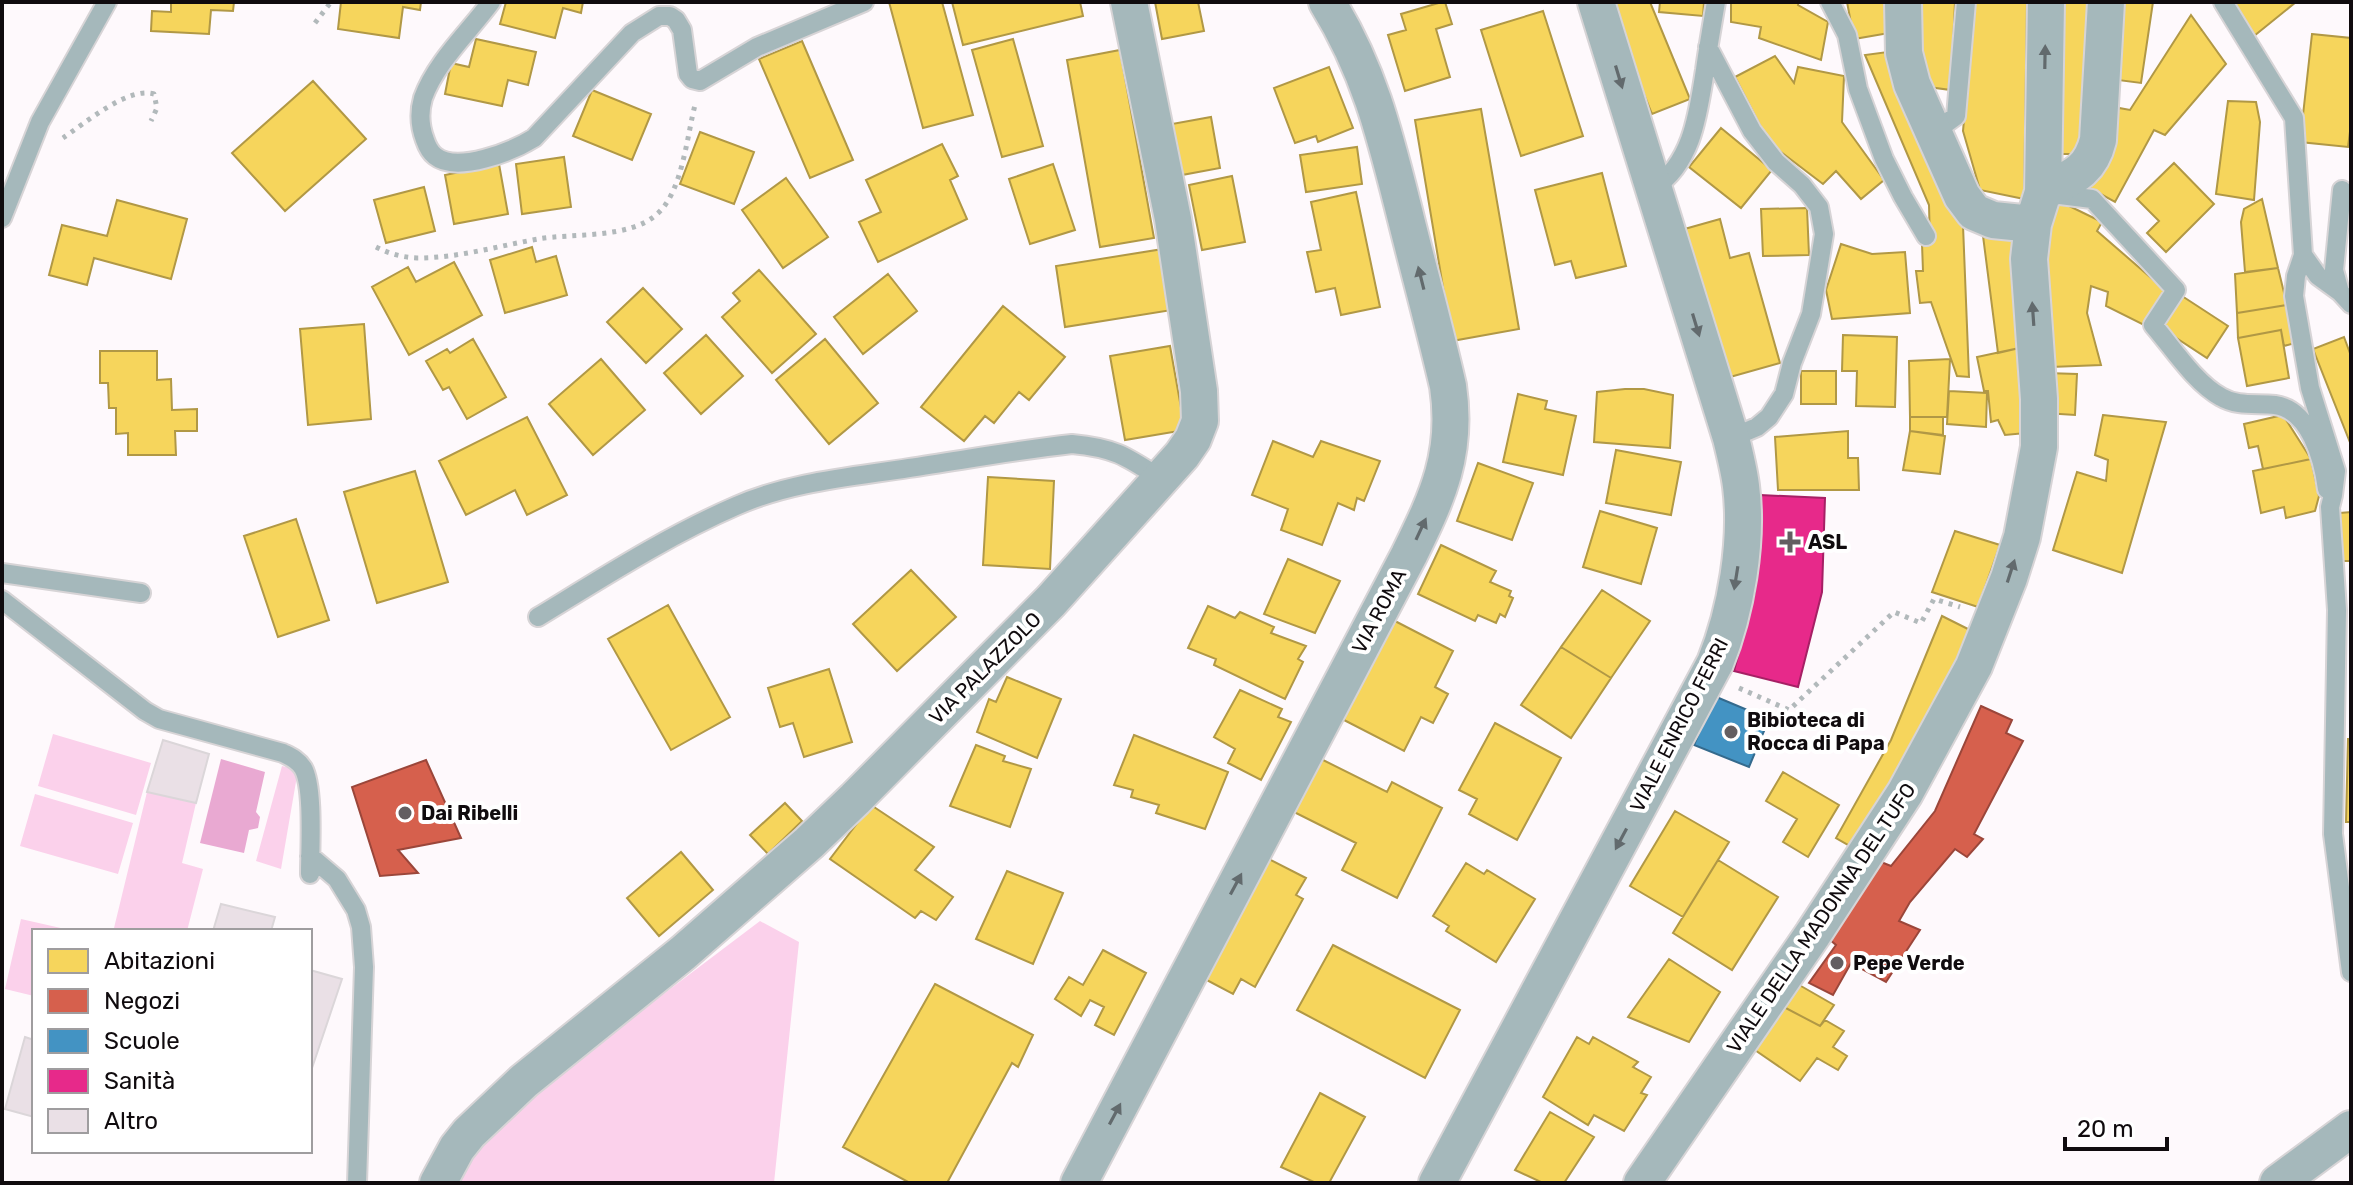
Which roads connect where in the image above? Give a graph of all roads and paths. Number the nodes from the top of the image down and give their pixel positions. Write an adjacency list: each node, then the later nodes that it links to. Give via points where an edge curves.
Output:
1 (107, 2): 20 (lane, via 40,122)
2 (331, 2): 15 (path)
3 (491, 2): 17 (lane, via 422,100 422,133 434,156 444,161 493,156 534,138 632,33 659,16 676,20 688,74)
4 (864, 2): 17 (lane, via 757,47)
5 (1129, 2): 30 (street, VIA PALAZZOLO, via 1173,219 1201,408 1193,439)
6 (1327, 2): 42 (street, VIA ROMA, one-way to 6, via 1414,545 1450,452 1448,386 1381,122 1362,68)
7 (1596, 2): 21 (street, VIALE ENRICO FERRI, one-way to 21)
8 (1716, 2): 16 (lane)
9 (1830, 2): 25 (lane, via 1847,35 1858,89 1884,159)
10 (1903, 2): 19 (street, via 1908,68)
11 (1966, 2): 19 (lane, via 1956,116)
12 (2046, 2): 23 (street, VIALE DELLA MADONNA DEL TUFO, one-way to 12)
13 (2106, 2): 23 (street, via 2095,153 2083,171)
14 (2223, 2): 27 (lane, via 2294,118)
15 (315, 23)
16 (1708, 47): 21 (lane, via 1687,147 1668,179); 29 (lane, via 1752,131 1819,207 1824,234 1811,314 1784,394 1757,427)
17 (700, 81): 26 (path, via 673,194 649,220 609,232 433,257 402,257)
18 (151, 121): 20 (path, via 157,108 154,94 133,94)
19 (1933, 133): 23 (street, via 1974,212 1993,220)
20 (20, 170): 24 (lane)
21 (1654, 188): 29 (street, VIALE ENRICO FERRI, one-way to 29)
22 (2342, 190): 28 (lane, via 2334,260 2335,278)
23 (2038, 208): 31 (lane, via 2092,199 2176,290 2153,325 2211,391 2236,403 2286,408 2304,422 2325,476); 36 (street, VIALE DELLA MADONNA DEL TUFO, one-way to 23, via 2022,537 2039,447 2029,259)
24 (2, 218)
25 (1926, 236)
26 (376, 247)
27 (2303, 255): 28 (lane); 31 (lane, via 2294,296 2310,388 2336,471)
28 (2345, 298)
29 (1731, 438): 37 (street, VIALE ENRICO FERRI, one-way to 37, via 1741,483 1741,540 1730,617)
30 (1161, 479): 35 (lane, via 1110,449 1072,444 799,486 736,506); 41 (street, VIA PALAZZOLO, via 1051,601 855,799 683,953 513,1091 457,1148)
31 (2330, 507): 38 (lane, via 2337,610 2333,834)
32 (2, 573): 33 (lane)
33 (141, 593)
34 (2, 600): 40 (lane, via 159,719 283,753 301,765 309,786 310,865 337,879 361,927)
35 (538, 617)
36 (1989, 631): 37 (path, via 1934,599 1921,623 1894,612 1789,710); 44 (street, VIALE DELLA MADONNA DEL TUFO, via 1888,821)
37 (1709, 675): 43 (street, VIALE ENRICO FERRI, one-way to 43)
38 (2351, 972)
39 (2351, 1129): 45 (street)
40 (357, 1183)
41 (438, 1183)
42 (1079, 1183)
43 (1437, 1183)
44 (1642, 1183)
45 (2278, 1183)

